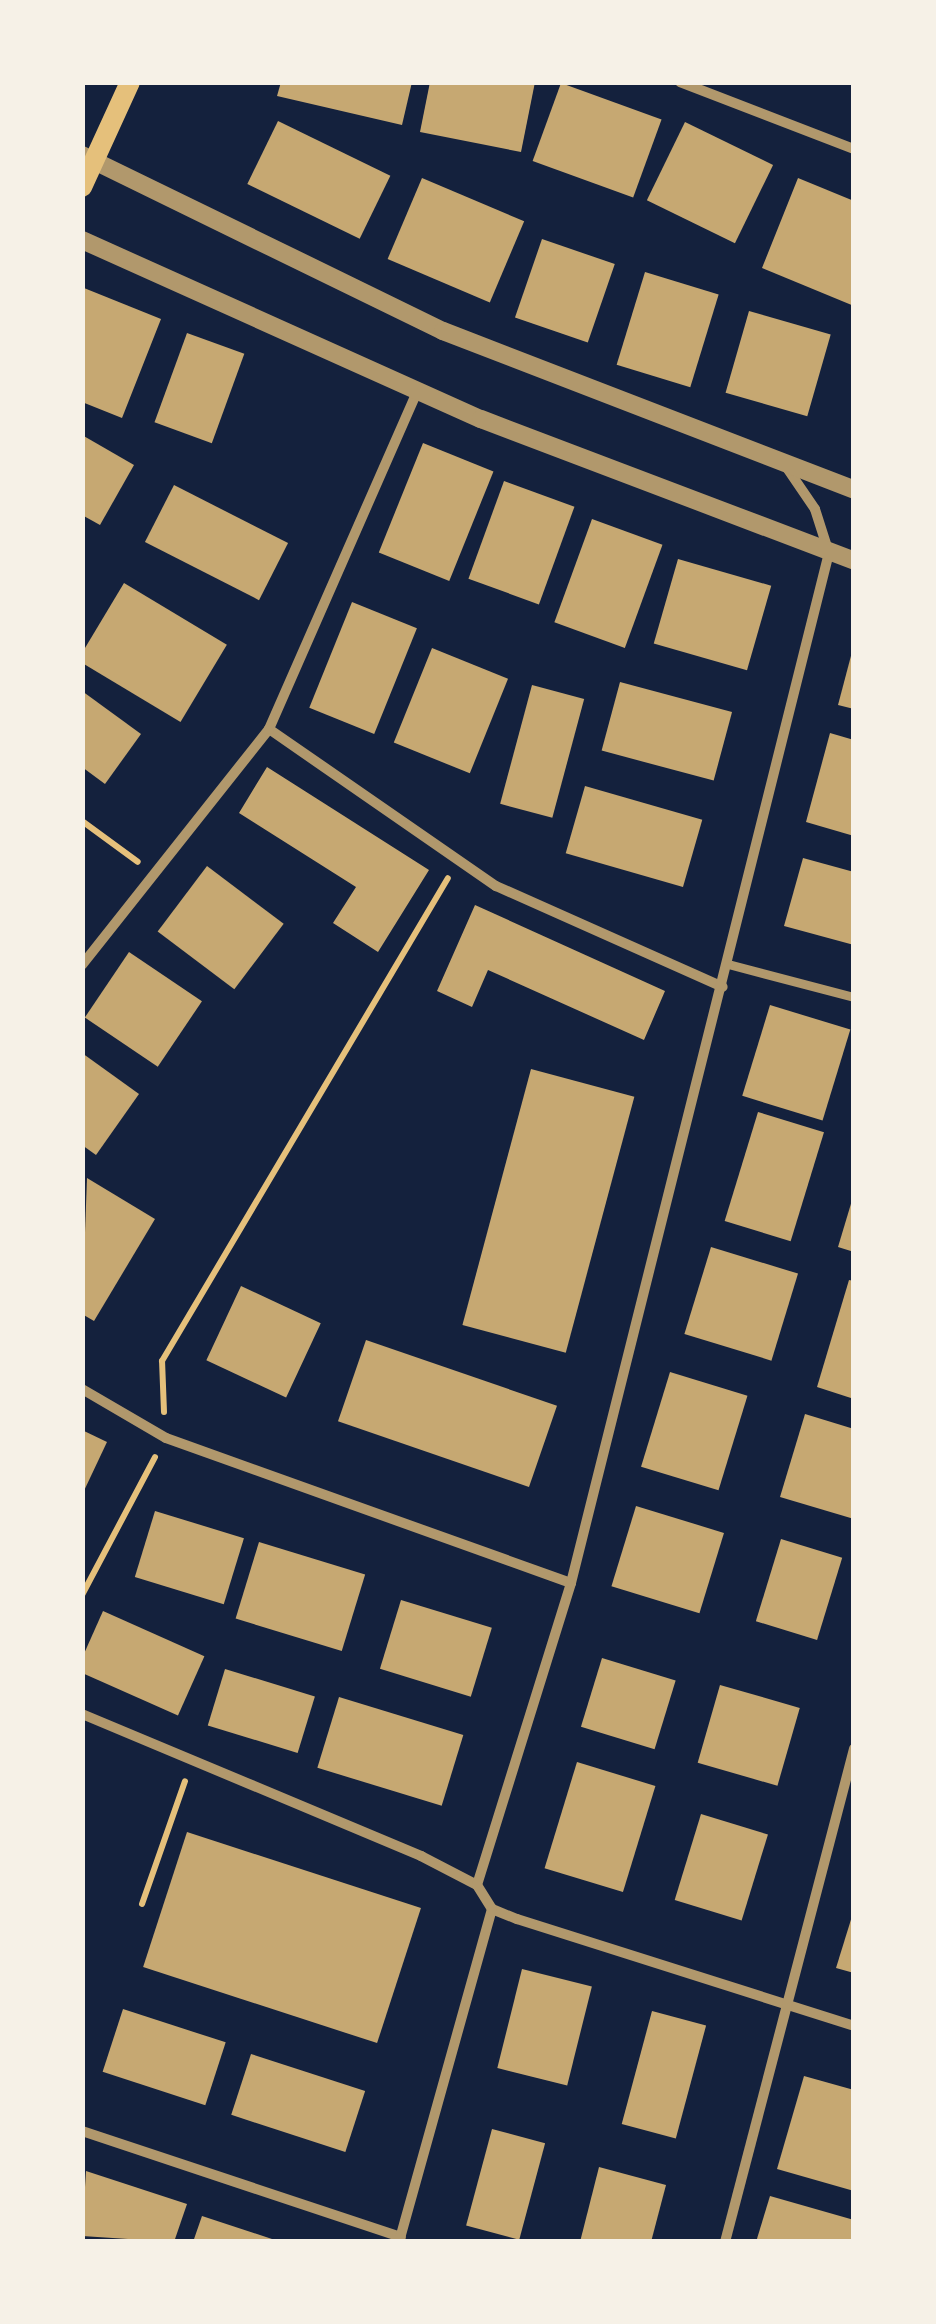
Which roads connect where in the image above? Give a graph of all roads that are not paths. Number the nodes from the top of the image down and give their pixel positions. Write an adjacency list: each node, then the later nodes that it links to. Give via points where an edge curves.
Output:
1 (130, 82): 4 (main road)
2 (680, 82): 3 (street)
3 (854, 148)
4 (88, 158): 5 (main road); 8 (street, via 444,330)
5 (82, 187)
6 (82, 240): 7 (street)
7 (418, 390): 10 (street); 12 (street)
8 (781, 460): 9 (street); 10 (street, via 815,509)
9 (854, 490)
10 (829, 553): 11 (street); 13 (street)
11 (854, 560)
12 (269, 729): 14 (street); 15 (street, via 496,886)
13 (728, 964): 15 (street); 16 (street)
14 (82, 965)
15 (723, 987): 18 (street)
16 (854, 997)
17 (82, 1389): 18 (street, via 166,1438)
18 (571, 1583): 21 (street)
19 (82, 1714): 21 (street)
20 (854, 1749): 23 (street)
21 (477, 1885): 22 (street)
22 (492, 1908): 23 (street); 26 (street)
23 (782, 2007): 24 (street); 27 (street)
24 (854, 2026)
25 (82, 2131): 26 (street)
26 (400, 2239)
27 (724, 2242)

